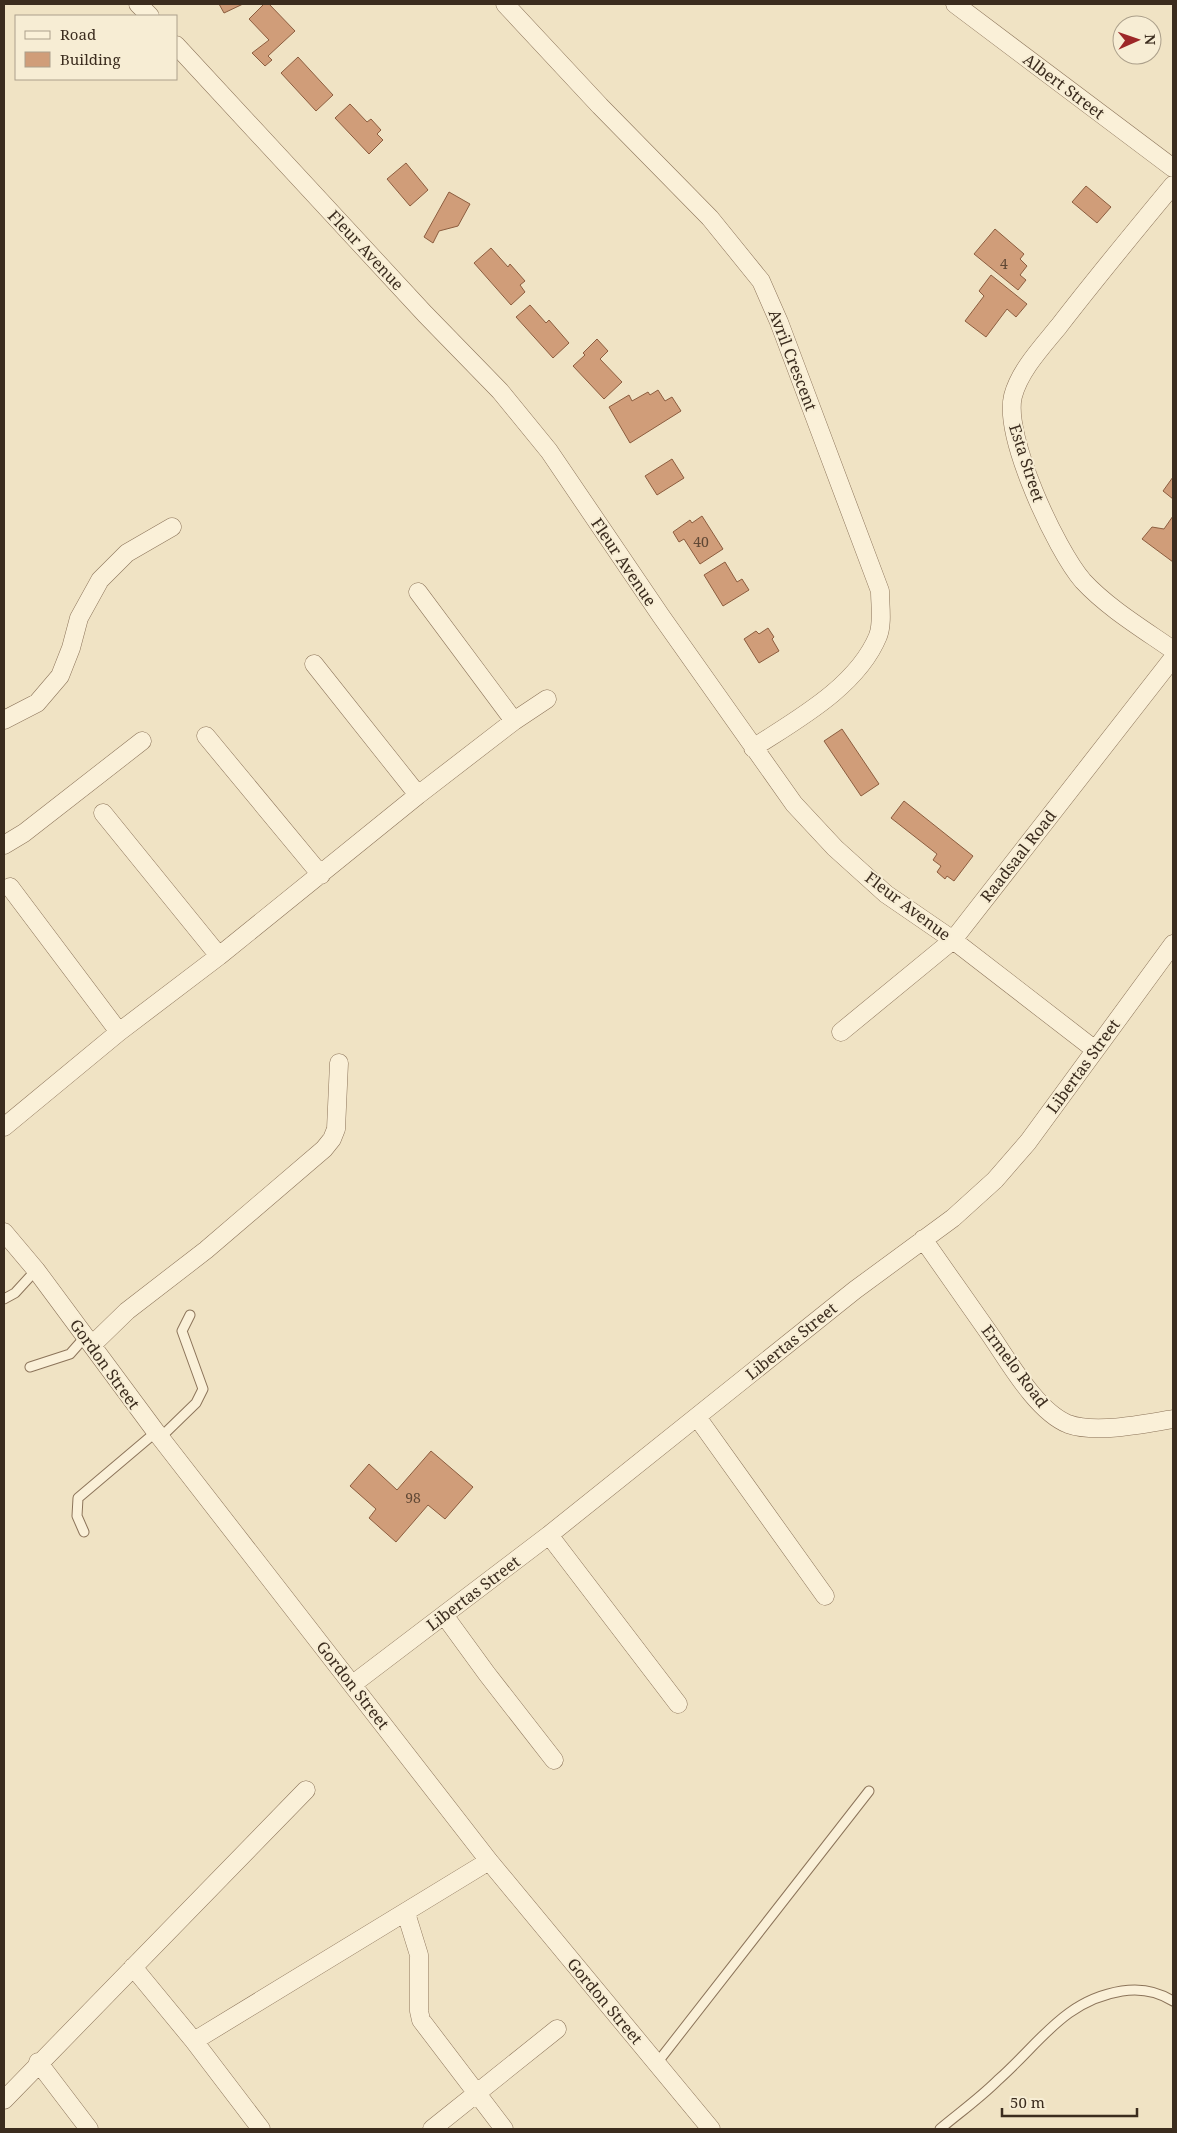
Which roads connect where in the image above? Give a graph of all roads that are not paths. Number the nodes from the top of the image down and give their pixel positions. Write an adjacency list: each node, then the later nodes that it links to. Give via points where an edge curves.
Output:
1 (138, 4): 4 (street)
2 (505, 4): 18 (street, Avril Crescent, via 710,218 761,281 880,590 878,636 854,671 810,710)
3 (955, 4): 6 (street, Albert Street)
4 (149, 15)
5 (178, 47): 18 (street, Fleur Avenue, via 500,391 549,451)
6 (1173, 168)
7 (1173, 185): 10 (street, Esta Street, via 1024,371 1013,396 1012,421 1033,488 1052,533 1083,580 1116,610)
8 (172, 527): 14 (street, via 127,553 100,580 78,618 60,676 37,703)
9 (418, 592): 15 (street)
10 (1173, 650)
11 (1173, 658): 24 (street, Raadsaal Road)
12 (314, 664): 19 (street)
13 (547, 700): 15 (street)
14 (4, 720)
15 (514, 721): 19 (street)
16 (206, 736): 22 (street)
17 (142, 742): 21 (street)
18 (753, 748): 24 (street, Fleur Avenue, via 794,804 835,848 886,894)
19 (418, 795): 22 (street)
20 (103, 813): 26 (street)
21 (4, 845)
22 (322, 875): 26 (street)
23 (10, 888): 27 (street)
24 (953, 940): 28 (street, Raadsaal Road); 29 (street, Fleur Avenue)
25 (1173, 944): 29 (street, Libertas Street)
26 (219, 956): 27 (street)
27 (119, 1032): 31 (street)
28 (842, 1032)
29 (1094, 1049): 33 (street, Libertas Street, via 1028,1142 995,1180)
30 (339, 1063): 37 (street, via 336,1129 324,1149 206,1250)
31 (4, 1127)
32 (4, 1235): 34 (street, Gordon Street)
33 (923, 1239): 39 (street, Libertas Street); 40 (street, Ermelo Road, via 1028,1389 1050,1414 1068,1424 1100,1428)
34 (36, 1270): 35 (lane); 37 (street, Gordon Street)
35 (4, 1299)
36 (190, 1315): 41 (lane, via 182,1331 203,1389 196,1403)
37 (88, 1341): 38 (lane, via 70,1354); 41 (street, Gordon Street)
38 (30, 1367)
39 (697, 1417): 43 (street, Libertas Street); 44 (street)
40 (1173, 1419)
41 (158, 1435): 42 (lane, via 78,1498 77,1516); 46 (street, Gordon Street)
42 (84, 1532)
43 (550, 1535): 45 (street, Libertas Street); 47 (street)
44 (825, 1596)
45 (444, 1615): 46 (street, Libertas Street); 48 (street)
46 (353, 1684): 51 (street, Gordon Street)
47 (678, 1704)
48 (554, 1760)
49 (306, 1790): 53 (street)
50 (868, 1790): 58 (lane)
51 (490, 1861): 52 (street); 58 (street, Gordon Street)
52 (406, 1913): 56 (street); 59 (street, via 419,1956 419,2011 422,2020)
53 (133, 1967): 56 (street); 57 (street)
54 (1173, 2001): 66 (lane, via 1160,1993 1134,1989 1108,1993 1083,2002)
55 (557, 2029): 59 (street)
56 (194, 2041): 62 (street)
57 (38, 2062): 60 (street); 61 (street)
58 (657, 2063): 65 (street, Gordon Street)
59 (478, 2094): 63 (street); 64 (street)
60 (4, 2100)
61 (89, 2129)
62 (261, 2129)
63 (432, 2129)
64 (504, 2129)
65 (712, 2129)
66 (940, 2129)

